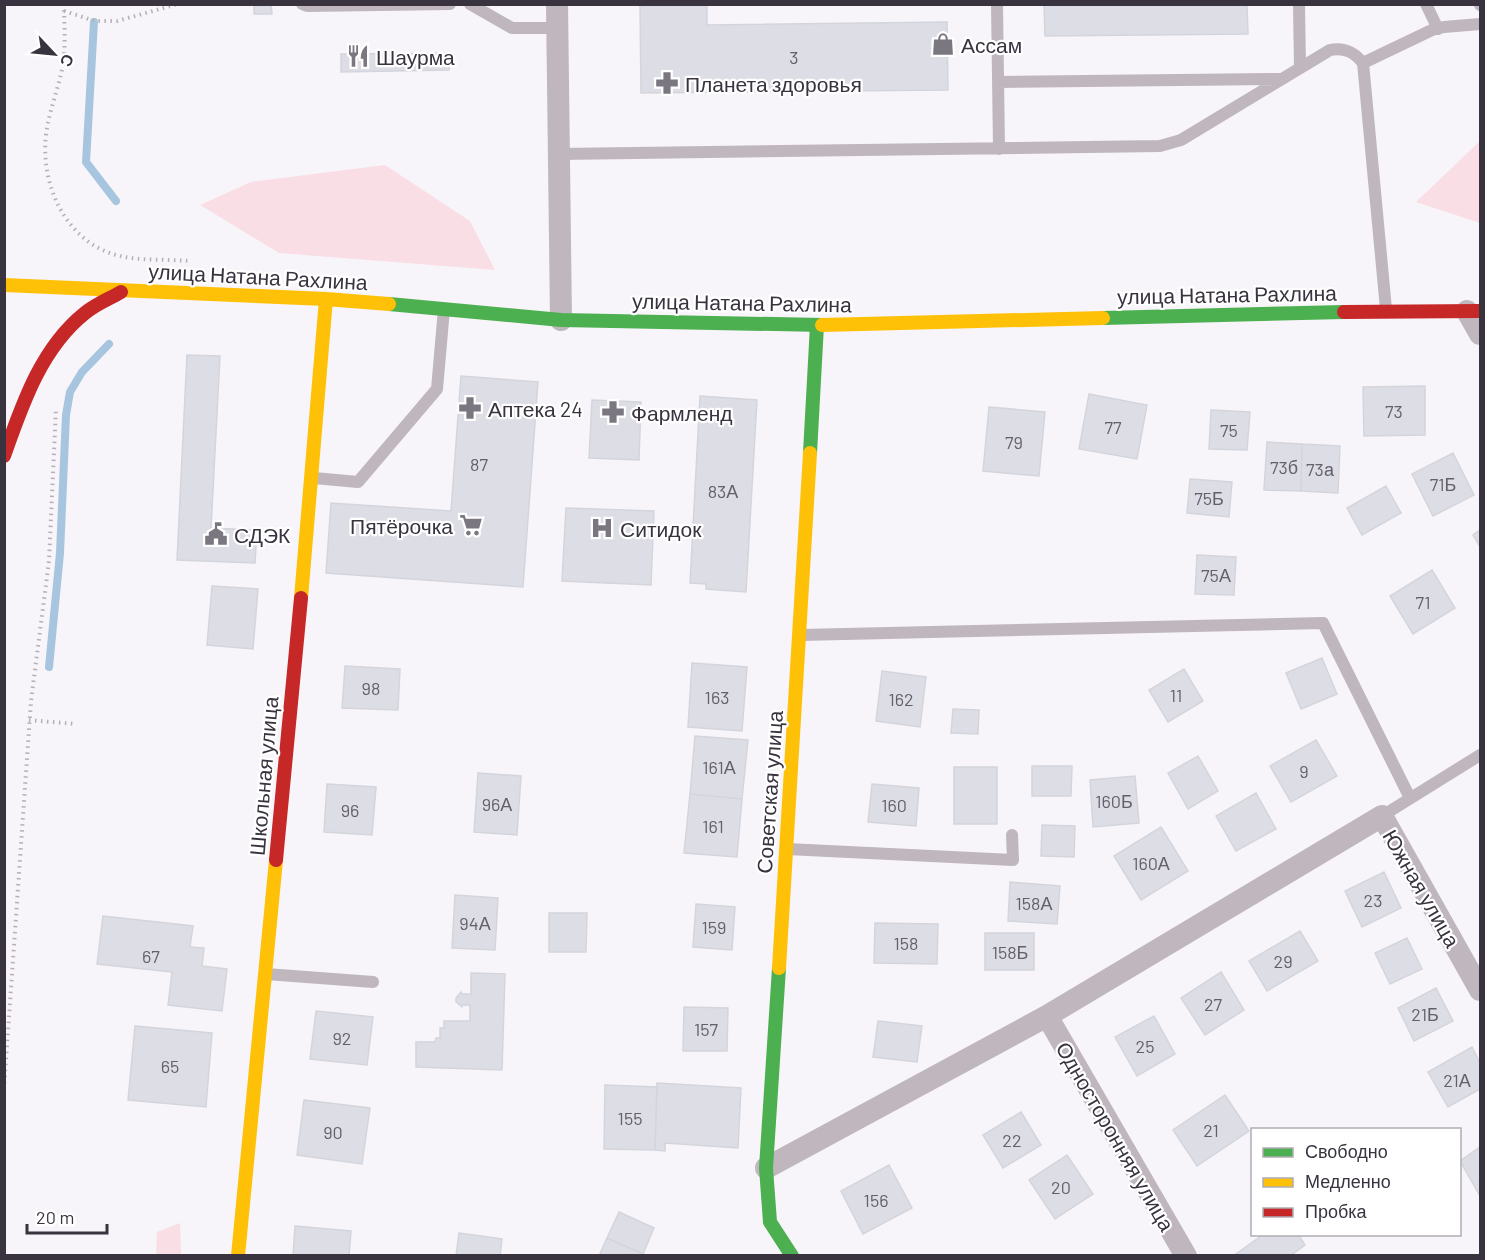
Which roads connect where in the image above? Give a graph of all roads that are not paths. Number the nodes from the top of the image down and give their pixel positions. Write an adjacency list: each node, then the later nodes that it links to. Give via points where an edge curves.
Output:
1 (302, 4): 2 (lane)
2 (450, 4)
3 (470, 4): 9 (lane, via 512,28)
4 (557, 4): 9 (street)
5 (997, 4): 14 (lane)
6 (1299, 4): 12 (lane)
7 (1426, 4): 10 (lane)
8 (1480, 24): 10 (lane)
9 (557, 28): 16 (street)
10 (1438, 29): 11 (lane)
11 (1364, 63): 12 (lane, via 1353,53 1336,49); 21 (lane)
12 (1300, 68): 13 (lane)
13 (1282, 79): 14 (lane); 15 (lane, via 1171,144)
14 (998, 82): 15 (lane)
15 (999, 149): 16 (lane)
16 (559, 154): 23 (street)
17 (4, 285): 18 (street, улица Натана Рахлина)
18 (121, 292): 19 (street, улица Натана Рахлина); 26 (street, via 84,314 47,357 22,404)
19 (326, 299): 20 (street, улица Натана Рахлина); 27 (street, Школьная улица)
20 (445, 308): 23 (street, улица Натана Рахлина); 27 (lane, via 437,388 358,482)
21 (1386, 311): 22 (street, улица Натана Рахлина); 24 (street, улица Натана Рахлина)
22 (1474, 311): 25 (street)
23 (561, 320): 24 (street, улица Натана Рахлина)
24 (817, 325): 28 (street, Советская улица)
25 (1480, 334)
26 (4, 456)
27 (312, 478): 34 (street, Школьная улица)
28 (800, 635): 30 (lane, via 1323,622); 33 (street, Советская улица)
29 (1480, 755): 30 (lane)
30 (1410, 798): 31 (lane)
31 (1382, 816): 36 (street, Южная улица); 37 (street)
32 (1012, 835): 33 (lane, via 1013,860)
33 (786, 849): 38 (street, Советская улица)
34 (265, 974): 35 (lane); 39 (street, Школьная улица)
35 (373, 982)
36 (1480, 990)
37 (1047, 1016): 38 (street); 41 (street, Односторонняя улица)
38 (766, 1168): 40 (street, Советская улица, via 770,1222)
39 (238, 1256)
40 (792, 1256)
41 (1186, 1256)

